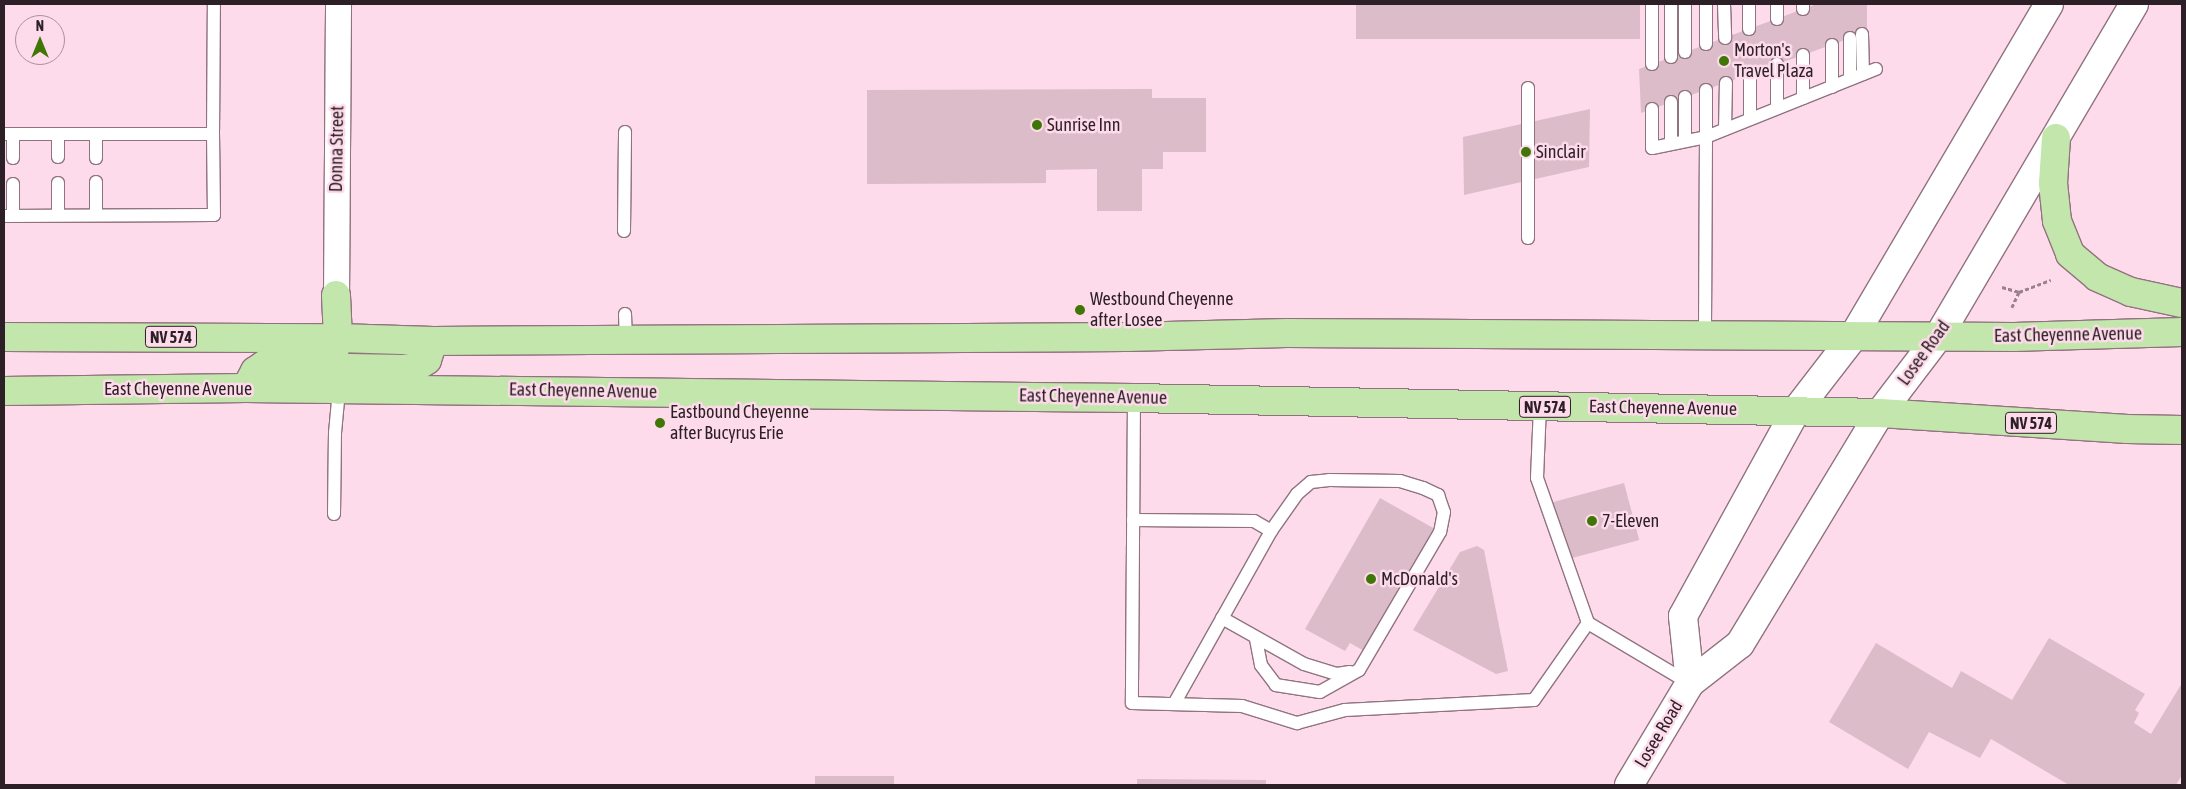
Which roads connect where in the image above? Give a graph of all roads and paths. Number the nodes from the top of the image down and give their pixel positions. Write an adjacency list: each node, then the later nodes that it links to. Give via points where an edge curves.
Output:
1 (214, 4): 41 (lane)
2 (338, 4): 60 (street, Donna Street)
3 (1652, 4): 20 (lane)
4 (1671, 4): 19 (lane)
5 (1685, 4): 17 (lane)
6 (1706, 4): 15 (lane)
7 (1724, 4): 14 (lane)
8 (1748, 4): 13 (lane)
9 (1777, 4): 12 (lane)
10 (2049, 4): 65 (main road, Losee Road)
11 (2134, 4): 43 (main road, Losee Road)
12 (1777, 19)
13 (1749, 29)
14 (1725, 38)
15 (1706, 44)
16 (1832, 45): 27 (lane)
17 (1685, 52)
18 (1804, 55): 31 (lane)
19 (1671, 57)
20 (1652, 64)
21 (1777, 64): 33 (lane)
22 (1876, 69): 24 (lane)
23 (1750, 74): 35 (lane)
24 (1863, 74): 25 (lane); 25 (lane, via 1856,36)
25 (1850, 79): 27 (lane)
26 (1726, 83): 36 (lane)
27 (1832, 86): 31 (lane)
28 (1528, 88): 56 (lane)
29 (1706, 90): 42 (lane)
30 (1685, 97): 44 (lane)
31 (1803, 98): 33 (lane)
32 (1671, 102): 45 (lane)
33 (1777, 108): 35 (lane)
34 (1652, 109): 45 (lane, via 1652,148)
35 (1750, 119): 36 (lane)
36 (1725, 129): 42 (lane)
37 (625, 132): 55 (lane)
38 (8, 134): 39 (lane); 47 (lane)
39 (58, 134): 40 (lane); 46 (lane)
40 (96, 134): 41 (lane); 48 (lane)
41 (213, 134): 54 (lane, via 214,216)
42 (1706, 136): 44 (lane); 64 (lane)
43 (2056, 138): 61 (main road, via 2052,183 2057,221 2070,254 2097,277 2123,288); 67 (main road, Losee Road)
44 (1685, 141): 45 (lane)
45 (1671, 143)
46 (58, 157)
47 (13, 158)
48 (96, 158)
49 (96, 182): 54 (lane)
50 (58, 183): 53 (lane)
51 (13, 184): 52 (lane)
52 (8, 216): 53 (lane)
53 (58, 216): 54 (lane)
54 (96, 216)
55 (624, 231)
56 (1528, 238)
57 (2051, 280): 59 (path)
58 (1999, 286): 59 (path)
59 (2019, 292): 62 (path)
60 (336, 295): 68 (main road)
61 (2182, 303)
62 (2012, 307)
63 (2182, 332): 67 (main road, East Cheyenne Avenue / NV 574)
64 (1704, 336): 65 (main road, East Cheyenne Avenue / NV 574); 69 (main road, East Cheyenne Avenue / NV 574, via 1287,333 1126,337 626,326)
65 (1853, 336): 67 (main road, East Cheyenne Avenue / NV 574); 75 (main road, Losee Road)
66 (4, 337): 68 (main road, East Cheyenne Avenue / NV 574)
67 (1938, 337): 76 (main road, Losee Road)
68 (338, 338): 69 (main road, East Cheyenne Avenue / NV 574); 70 (main road, via 334,352 324,361 264,365 255,371)
69 (433, 341): 71 (main road, via 427,360 416,366 403,369 349,368 341,376)
70 (246, 388): 71 (main road, East Cheyenne Avenue / NV 574); 72 (main road, East Cheyenne Avenue / NV 574)
71 (340, 390): 73 (main road, East Cheyenne Avenue / NV 574); 78 (lane, via 335,433)
72 (4, 391)
73 (1134, 398): 74 (main road, East Cheyenne Avenue / NV 574); 79 (lane)
74 (1540, 406): 75 (main road, East Cheyenne Avenue / NV 574); 82 (lane, via 1537,478)
75 (1795, 412): 76 (main road, East Cheyenne Avenue / NV 574); 85 (main road, Losee Road, via 1683,616)
76 (1880, 413): 77 (main road, East Cheyenne Avenue / NV 574); 85 (main road, Losee Road, via 1740,644)
77 (2182, 430)
78 (334, 514)
79 (1133, 520): 80 (lane, via 1254,521); 86 (lane, via 1132,703)
80 (1271, 531): 81 (lane); 84 (lane, via 1297,494 1311,482 1400,481 1438,496 1444,512 1440,532)
81 (1222, 618): 83 (lane); 86 (lane)
82 (1588, 623): 85 (lane); 86 (lane, via 1534,700 1345,710 1297,723 1242,706)
83 (1256, 639): 84 (lane, via 1304,664 1337,674); 84 (lane, via 1261,665 1276,685 1320,692)
84 (1359, 670)
85 (1690, 683): 87 (main road, Losee Road)
86 (1174, 704)
87 (1629, 785)

